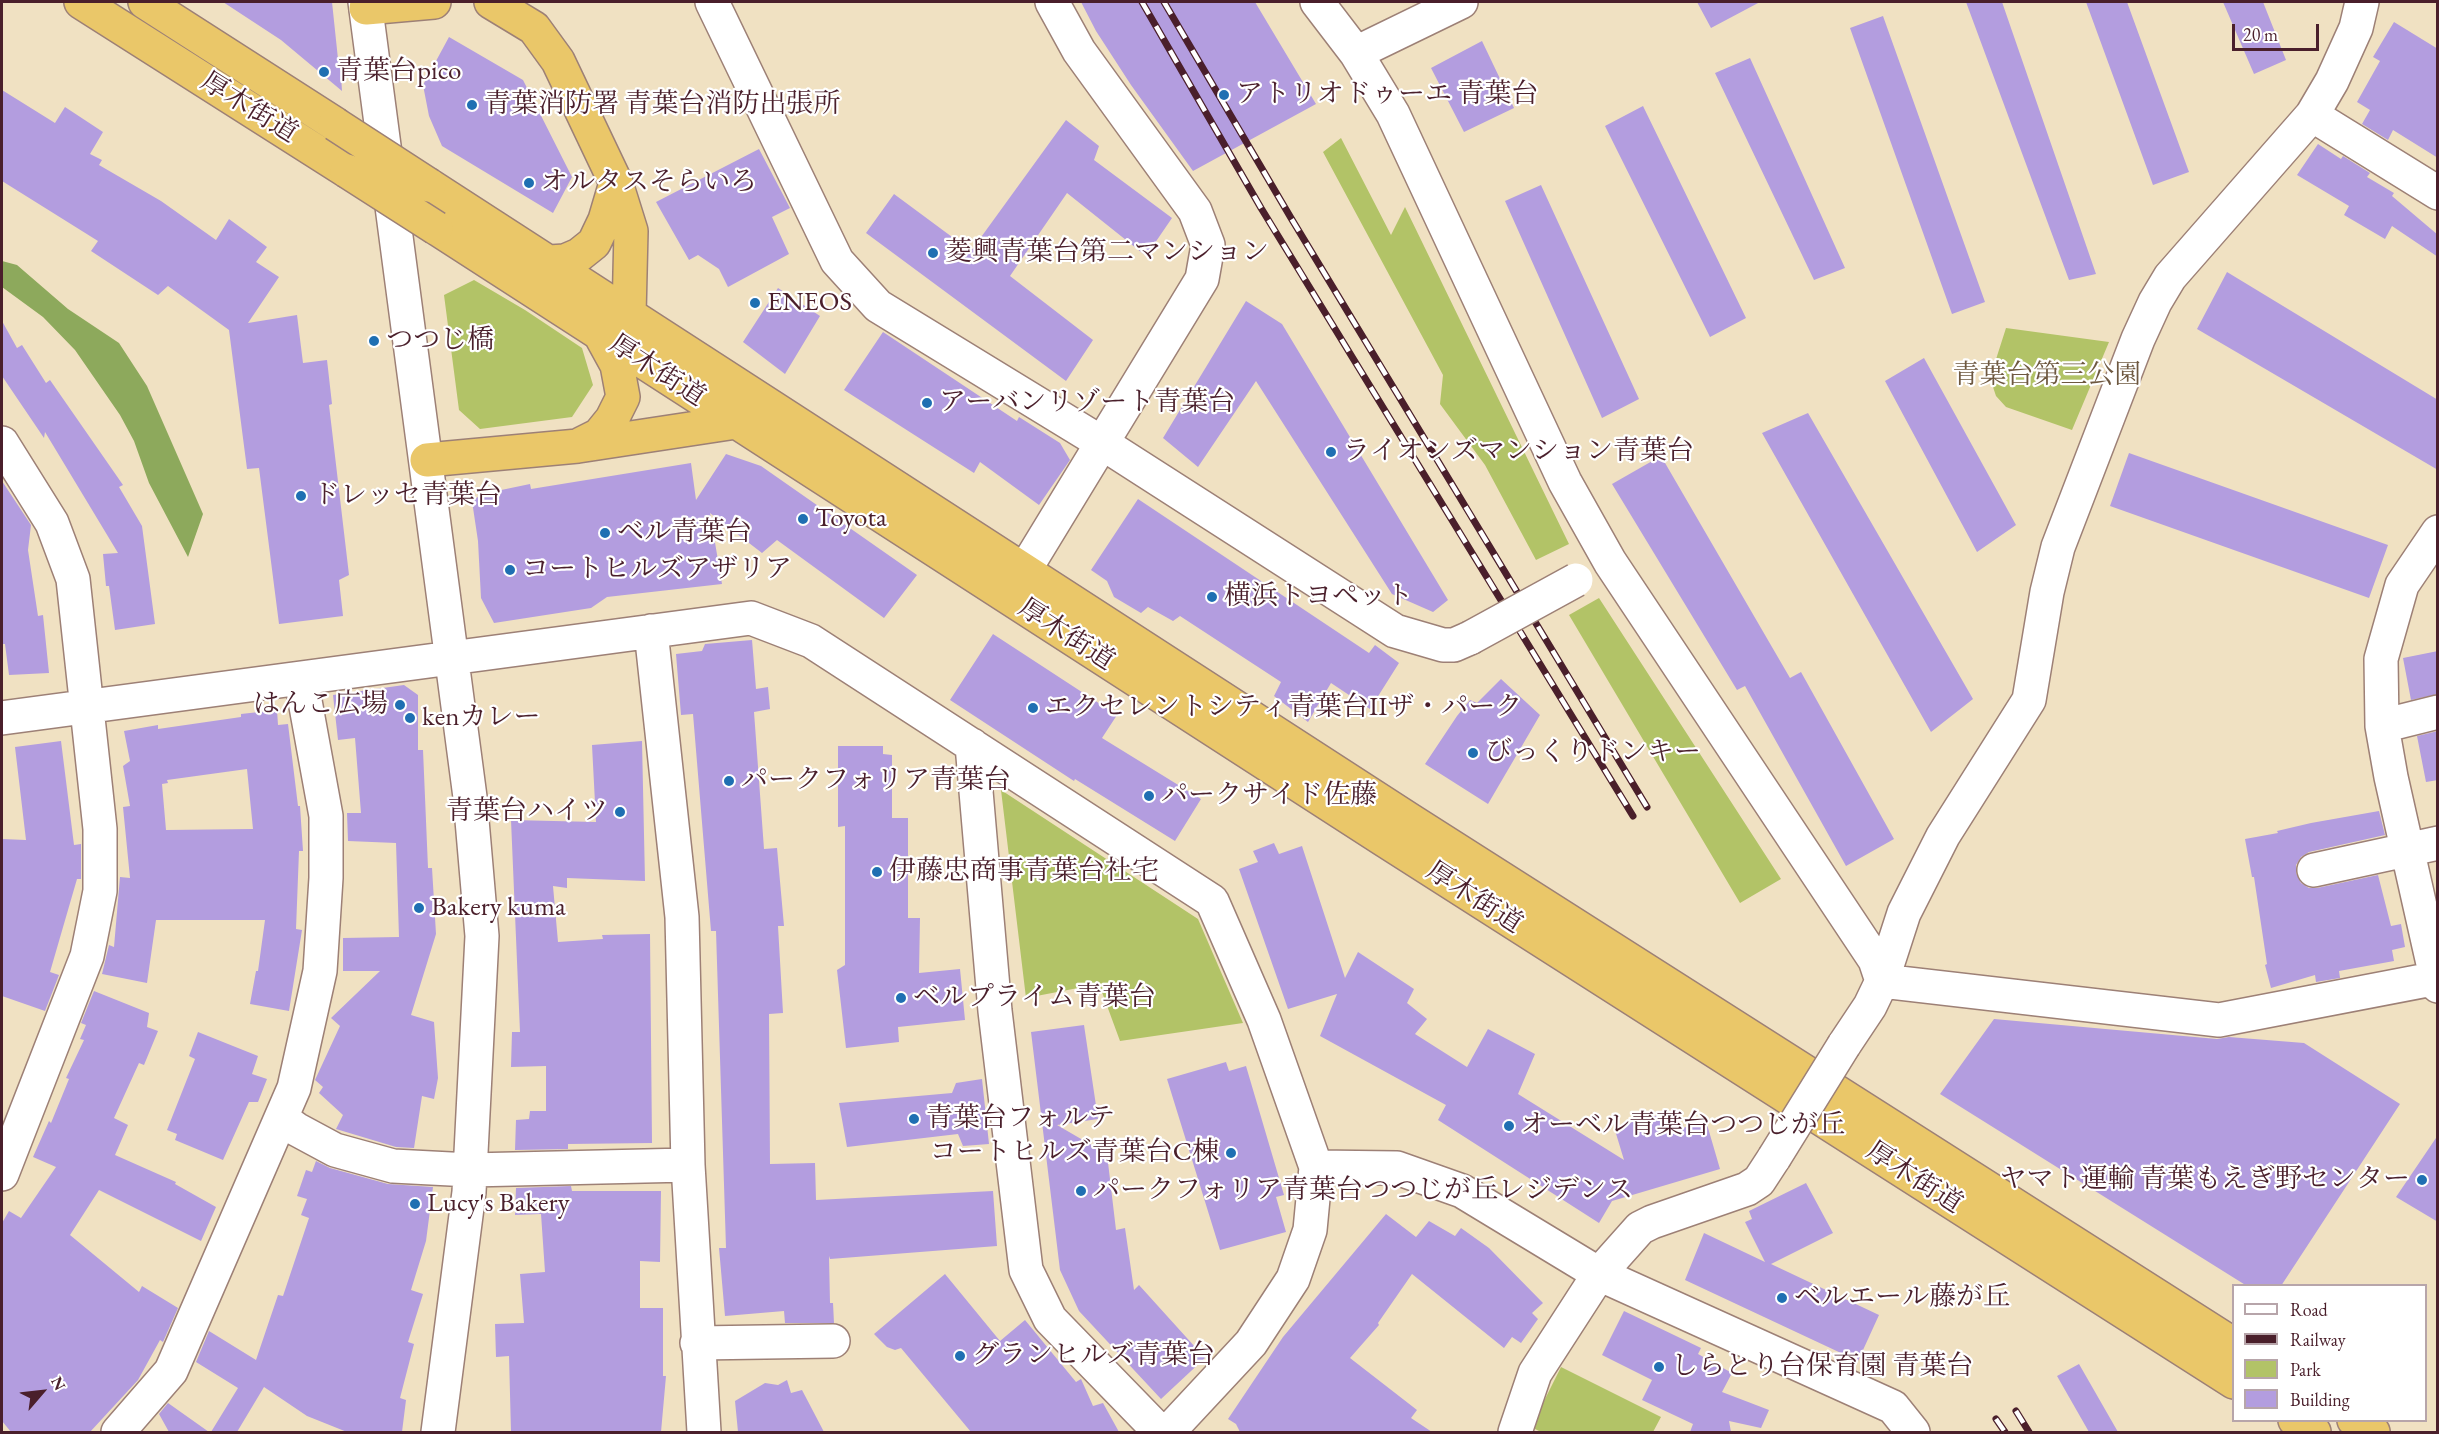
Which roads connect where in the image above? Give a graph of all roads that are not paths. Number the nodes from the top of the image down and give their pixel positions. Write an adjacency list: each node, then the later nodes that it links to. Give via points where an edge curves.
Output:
1 (81, 2): 17 (highway, 厚木街道, bridge)
2 (145, 2): 15 (highway, 厚木街道, bridge)
3 (434, 2): 10 (highway)
4 (491, 2): 13 (highway, via 534,28 558,61)
5 (711, 2): 20 (street, via 837,261 878,306)
6 (1052, 2): 20 (street, via 1079,51 1195,212 1208,245 1202,279)
7 (1317, 2): 11 (street)
8 (1461, 2): 11 (street)
9 (2362, 2): 12 (street, via 2356,28)
10 (366, 5): 22 (street)
11 (1356, 53): 24 (street, via 1393,114 1565,482)
12 (2312, 115): 14 (street); 36 (street, via 2170,278 2155,302 2058,547 2029,699 1943,836 1904,913)
13 (616, 183): 15 (highway, via 594,243 565,261); 16 (highway, via 631,231)
14 (2438, 193)
15 (549, 262): 16 (highway, 厚木街道)
16 (629, 315): 25 (highway, 厚木街道)
17 (600, 334): 18 (highway, 厚木街道); 21 (highway, via 617,365 623,397 599,435)
18 (736, 422): 21 (highway); 47 (highway, 厚木街道)
19 (2, 443): 29 (street, via 52,523 73,579)
20 (1102, 443): 24 (street, bridge, via 1395,631 1443,645 1470,638); 25 (street)
21 (578, 446): 22 (highway)
22 (427, 460): 27 (street)
23 (2438, 532): 32 (street, via 2402,585 2381,659)
24 (1610, 561): 36 (street, via 1875,960)
25 (1024, 572): 46 (highway, 厚木街道)
26 (651, 631): 27 (street); 33 (street, via 751,618 811,641); 39 (street, via 682,917)
27 (452, 658): 28 (street); 41 (street, via 482,936)
28 (301, 679): 29 (street); 38 (street, via 326,816 326,878 320,971 294,1088)
29 (88, 707): 31 (street); 42 (street, via 100,829 100,891 87,956)
30 (2438, 712): 32 (street)
31 (2, 718)
32 (2382, 726): 34 (street, via 2391,777)
33 (972, 745): 40 (street, via 1212,901 1264,1020); 53 (street, via 995,1011 1026,1270 1050,1319)
34 (2423, 847): 35 (street); 37 (street)
35 (2314, 870)
36 (1882, 981): 37 (street, via 2219,1020); 43 (street, bridge, via 1759,1181 1747,1189 1640,1228)
37 (2437, 981)
38 (282, 1119): 41 (street, via 335,1150 365,1159 393,1166); 50 (street, via 171,1371)
39 (688, 1165): 41 (street); 45 (street)
40 (1316, 1167): 43 (street, via 1396,1168 1462,1191); 54 (street, via 1310,1230 1293,1279 1251,1343)
41 (470, 1170): 51 (street)
42 (2, 1174)
43 (1599, 1274): 55 (street, via 1535,1373); 56 (street, via 1893,1407)
44 (833, 1341): 45 (street)
45 (697, 1343): 52 (street)
46 (2232, 1344)
47 (2232, 1381)
48 (2298, 1422): 57 (highway)
49 (2357, 1422): 58 (highway)
50 (118, 1432)
51 (438, 1432)
52 (704, 1432)
53 (1160, 1432)
54 (1168, 1432)
55 (1515, 1432)
56 (1913, 1432)
57 (2314, 1432)
58 (2373, 1432)

